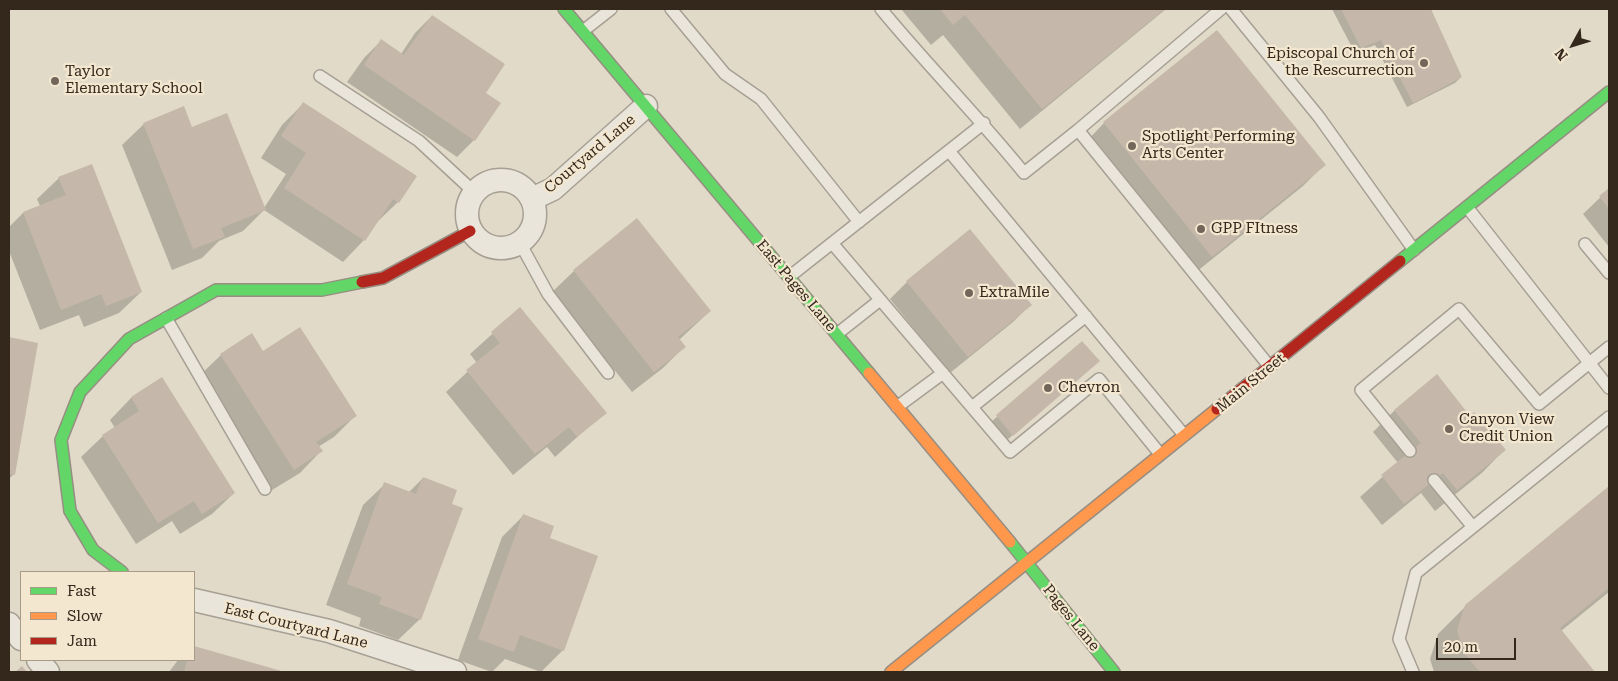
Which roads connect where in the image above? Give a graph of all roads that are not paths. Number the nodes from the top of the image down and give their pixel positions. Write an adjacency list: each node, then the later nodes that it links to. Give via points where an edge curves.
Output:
1 (564, 9): 7 (main road, East Pages Lane)
2 (611, 9): 7 (lane)
3 (671, 9): 17 (lane, via 725,74 761,99)
4 (881, 9): 11 (lane, via 918,54)
5 (1221, 9): 12 (lane)
6 (1231, 9): 22 (lane, via 1319,117)
7 (583, 31): 10 (main road, East Pages Lane)
8 (320, 76): 14 (lane, via 418,141)
9 (1609, 92): 16 (main road, Main Street)
10 (646, 106): 15 (street, Courtyard Lane, via 553,188); 24 (main road, East Pages Lane)
11 (984, 123): 12 (lane, via 1024,173); 13 (lane)
12 (1078, 130): 31 (lane)
13 (949, 151): 17 (lane); 26 (lane)
14 (474, 192): 15 (street, Courtyard Lane, via 488,182 500,180 515,183); 18 (street, via 466,207)
15 (532, 199): 19 (street, Courtyard Lane, via 535,221)
16 (1467, 207): 22 (main road, Main Street); 30 (lane)
17 (859, 222): 20 (lane)
18 (470, 231): 19 (street, via 477,240 493,248 505,249); 27 (main road, via 383,278 322,290 216,290)
19 (520, 243): 32 (lane, via 548,294)
20 (832, 243): 24 (lane); 25 (lane)
21 (1585, 244): 23 (lane)
22 (1414, 250): 31 (main road, Main Street)
23 (1609, 273)
24 (789, 278): 28 (main road, East Pages Lane)
25 (880, 300): 28 (lane); 33 (lane)
26 (1086, 316): 36 (lane); 38 (lane)
27 (166, 318): 42 (lane); 45 (main road, via 129,339 80,392 61,440 70,511 93,550)
28 (837, 334): 35 (main road, East Pages Lane)
29 (1609, 347): 30 (lane)
30 (1590, 363): 34 (lane); 39 (lane, via 1539,404 1459,310 1361,390)
31 (1270, 367): 38 (main road, Main Street)
32 (608, 373)
33 (943, 373): 35 (lane); 36 (lane)
34 (1609, 388)
35 (898, 407): 44 (main road, East Pages Lane)
36 (972, 407): 40 (lane, via 1010,452 1099,379)
37 (1609, 417): 43 (lane)
38 (1185, 436): 40 (main road, Main Street)
39 (1410, 451)
40 (1162, 455): 44 (main road, Main Street)
41 (1434, 480): 43 (lane)
42 (265, 488)
43 (1473, 527): 54 (lane, via 1416,573 1399,639)
44 (1028, 564): 52 (main road, Main Street, via 983,596); 53 (main road, Pages Lane)
45 (121, 571)
46 (195, 600): 51 (street, East Courtyard Lane, via 329,631)
47 (9, 624): 48 (street)
48 (20, 638)
49 (39, 661): 50 (street)
50 (48, 672)
51 (455, 672)
52 (891, 672)
53 (1114, 672)
54 (1413, 672)

